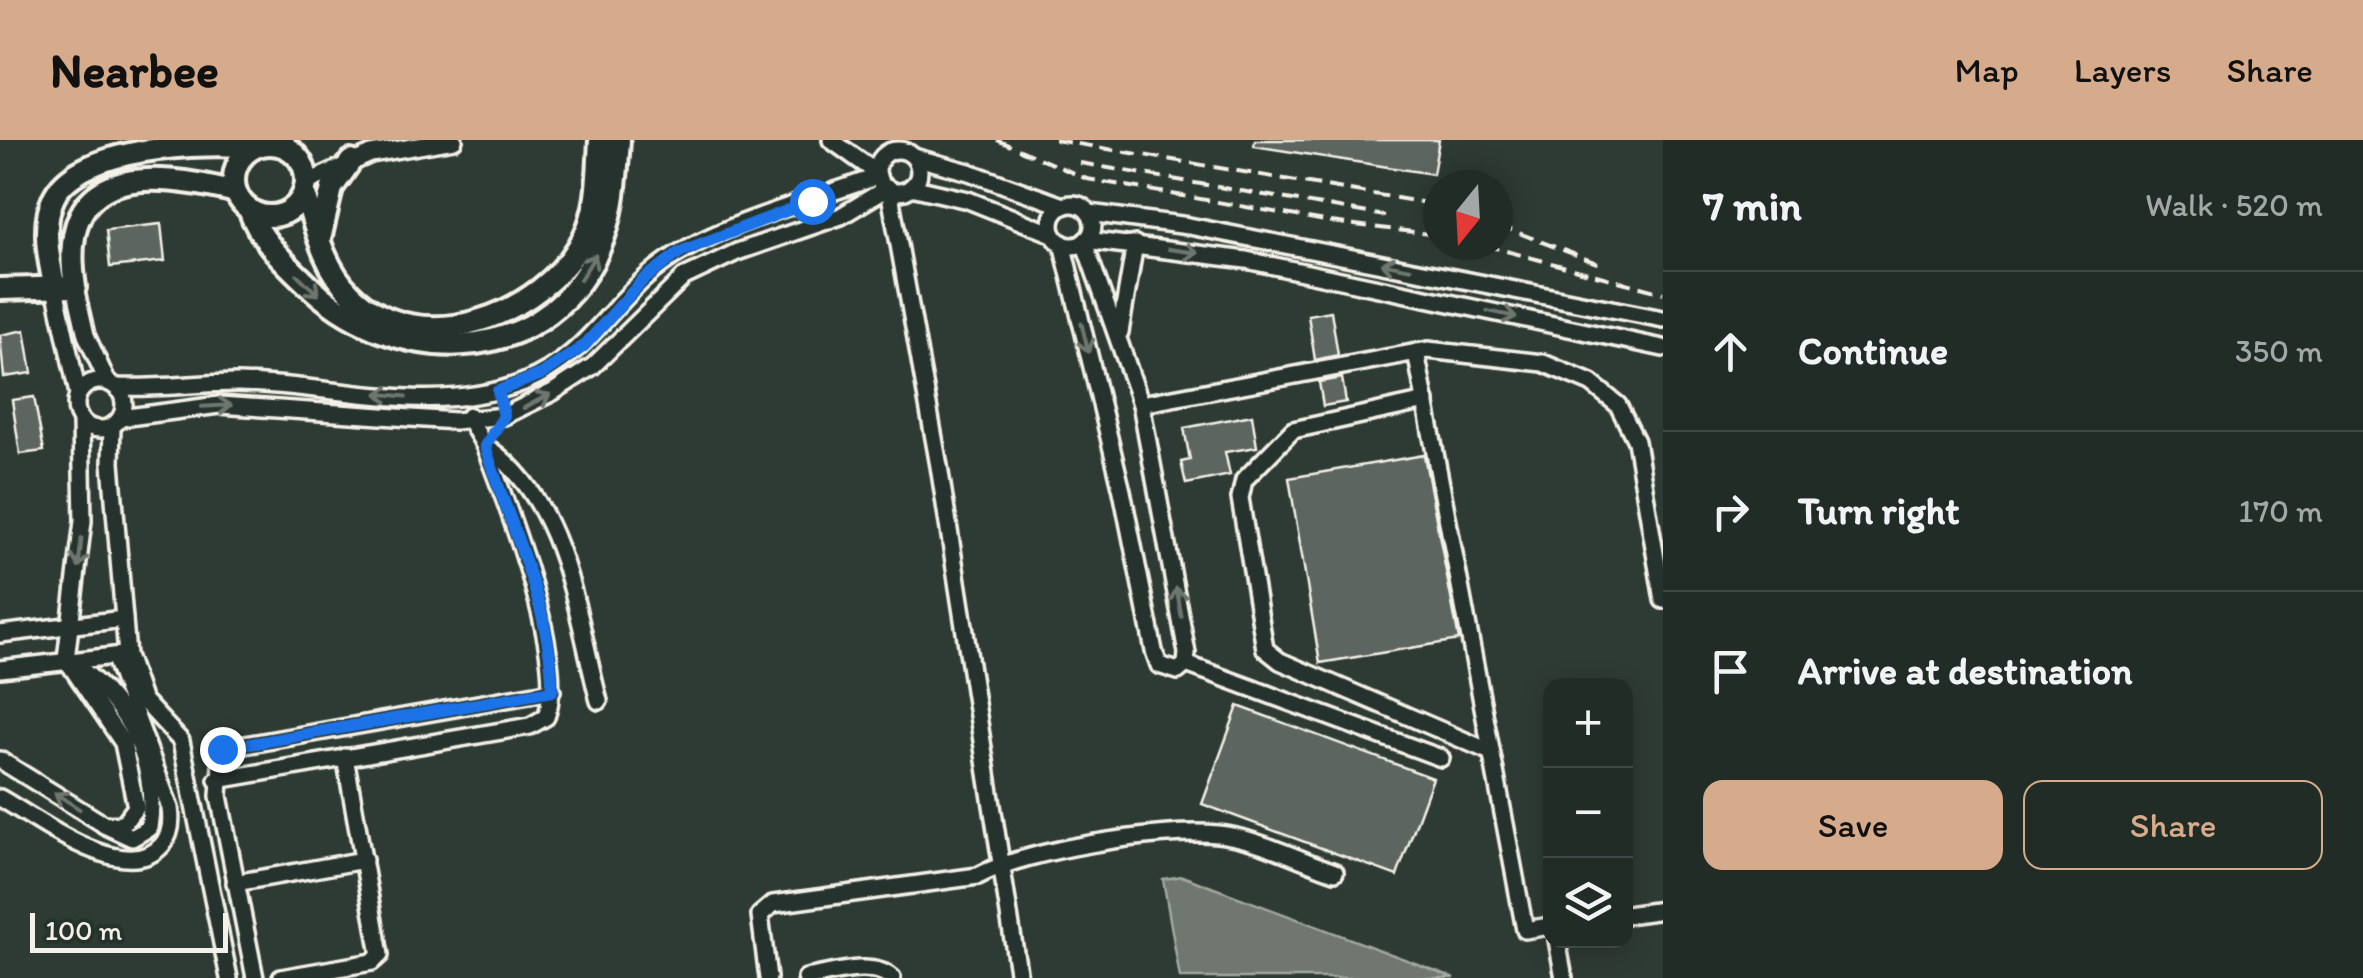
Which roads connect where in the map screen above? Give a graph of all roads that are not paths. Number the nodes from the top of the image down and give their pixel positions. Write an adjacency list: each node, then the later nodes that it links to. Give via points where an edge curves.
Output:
1 (454, 140): 9 (street)
2 (600, 140): 13 (main road)
3 (619, 140): 13 (main road)
4 (831, 140): 10 (street)
5 (878, 140): 7 (street)
6 (269, 144): 11 (main road, via 292,152 303,166); 12 (main road, via 236,166); 22 (main road, via 190,147 76,172 50,204)
7 (894, 150): 8 (street); 10 (street, via 882,158)
8 (914, 157): 10 (street, via 919,171); 14 (street)
9 (351, 161): 11 (street); 19 (main road, via 332,188)
10 (891, 184): 17 (street, via 968,200); 29 (street, via 680,252 643,280 584,346 542,374); 34 (street, one-way to 10, via 593,366 684,277 841,216); 61 (street)
11 (305, 187): 15 (main road, via 285,212); 19 (main road)
12 (236, 192): 15 (main road); 22 (main road, via 159,180 100,192 74,225)
13 (605, 202): 15 (main road, one-way to 13, via 266,241 334,310 389,338 454,346 510,334 557,305 596,255); 19 (main road, via 555,280 479,322 426,325 374,311 342,284)
14 (1062, 206): 16 (street, via 1075,204); 17 (street, via 1053,215)
15 (249, 209)
16 (1089, 213): 18 (street, via 1092,228); 24 (street, one-way to 16, via 1189,226)
17 (1058, 239): 18 (street); 47 (street, one-way to 47, via 1157,661 1171,671)
18 (1085, 241): 20 (street); 25 (street)
19 (319, 242)
20 (1134, 244): 25 (street); 26 (street, one-way to 26, via 1246,260)
21 (0, 274): 22 (main road)
22 (64, 281): 23 (main road); 28 (street); 30 (street)
23 (0, 289)
24 (1663, 319)
25 (1119, 336): 33 (street)
26 (1663, 348)
27 (1416, 352): 32 (street); 33 (street); 41 (street, via 1543,362 1591,383 1618,405 1636,440)
28 (112, 384): 30 (street, via 90,382); 31 (street, one-way to 28, via 236,383); 37 (street, via 124,402)
29 (498, 391): 31 (street); 34 (street)
30 (78, 394): 35 (street)
31 (466, 397): 36 (street)
32 (1426, 402): 51 (street); 51 (street, via 1293,430 1244,480 1240,498 1266,649 1280,662)
33 (1140, 404): 47 (street, one-way to 33)
34 (504, 416): 36 (street); 38 (street)
35 (81, 421): 37 (street, via 96,429); 40 (street)
36 (470, 421): 37 (street, one-way to 36, via 218,404); 38 (street)
37 (116, 422): 39 (street)
38 (485, 446): 49 (street, via 527,572); 50 (street, via 521,474 548,520)
39 (114, 496): 40 (street); 42 (street)
40 (82, 499): 43 (street, one-way to 43, via 80,563)
41 (1663, 600)
42 (124, 619): 43 (street); 45 (street)
43 (68, 624): 44 (street); 46 (street)
44 (0, 634)
45 (121, 656): 46 (street); 59 (street, via 172,815 161,846); 68 (street, via 142,699 181,741)
46 (66, 659): 48 (street); 57 (street, via 131,764 132,816 117,826); 58 (street, via 105,690 139,739 150,824)
47 (1186, 664): 53 (street)
48 (0, 669)
49 (552, 691): 52 (street, via 538,724); 55 (street, via 226,746)
50 (598, 701)
51 (1491, 752): 66 (street, via 1525,930)
52 (345, 757): 55 (street); 60 (street)
53 (1440, 758)
54 (0, 760): 57 (street, one-way to 54)
55 (217, 780): 63 (street)
56 (0, 798): 59 (street, via 102,854)
57 (100, 822): 58 (street)
58 (132, 838): 59 (street)
59 (135, 859)
60 (364, 860): 63 (street); 70 (street, via 378,958)
61 (1000, 864): 62 (street, via 1139,838 1210,834); 71 (street, via 978,876 766,906 760,920); 74 (street)
62 (1336, 872)
63 (235, 883): 69 (street)
64 (1663, 910): 65 (street)
65 (1633, 914)
66 (1543, 927)
67 (1558, 948): 75 (street)
68 (228, 978)
69 (255, 978)
70 (281, 978)
71 (768, 978)
72 (806, 978): 73 (street, via 877,969)
73 (892, 978)
74 (1019, 978)
75 (1564, 978)

